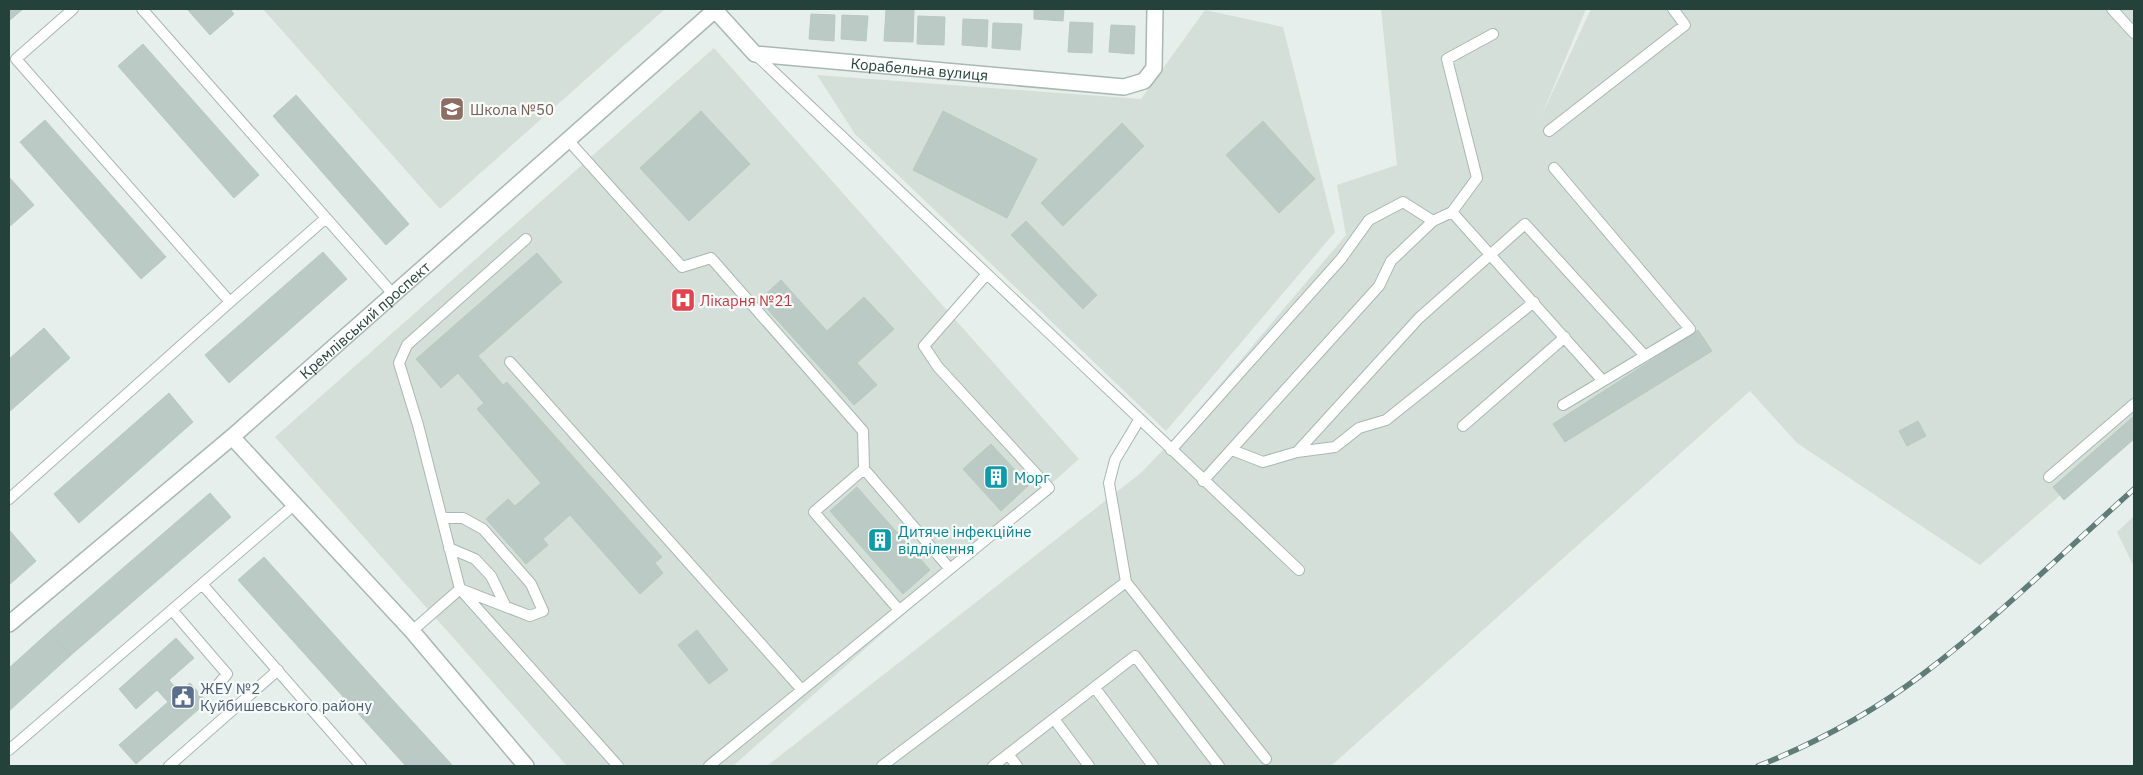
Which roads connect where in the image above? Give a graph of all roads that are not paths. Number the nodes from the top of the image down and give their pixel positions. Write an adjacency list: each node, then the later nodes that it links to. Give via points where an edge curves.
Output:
1 (73, 9): 20 (lane, via 16,59)
2 (142, 9): 14 (lane)
3 (715, 9): 9 (street); 11 (street, Кремлівський проспект)
4 (1155, 9): 9 (street, Корабельна вулиця, via 1154,68 1144,80 1124,87)
5 (1673, 9): 10 (lane, via 1685,25)
6 (2112, 9): 7 (lane)
7 (2134, 33)
8 (1493, 34): 13 (lane, via 1447,59 1477,178)
9 (755, 54): 18 (lane)
10 (1549, 131)
11 (568, 140): 19 (street, Кремлівський проспект); 34 (lane, via 682,267 711,258 863,431)
12 (1554, 168): 23 (lane, via 1690,329)
13 (1452, 212): 15 (lane); 17 (lane)
14 (326, 218): 19 (lane); 20 (lane)
15 (1433, 221): 31 (lane, via 1403,202 1369,220 1341,259); 32 (lane, via 1391,261 1379,286)
16 (526, 239): 39 (lane, via 407,345 399,363)
17 (1492, 255): 21 (lane); 23 (lane, via 1525,224); 33 (lane, via 1419,318)
18 (986, 275): 28 (lane); 41 (lane, via 924,346 938,367 1049,488)
19 (393, 294): 30 (street, Кремлівський проспект)
20 (230, 302): 37 (lane)
21 (1534, 302): 22 (lane); 33 (lane, via 1386,420 1359,428 1335,447)
22 (1566, 337): 25 (lane); 29 (lane)
23 (1645, 356): 25 (lane)
24 (510, 362): 54 (lane)
25 (1603, 381): 27 (lane)
26 (2134, 404): 35 (lane)
27 (1563, 405)
28 (1139, 420): 31 (lane); 43 (lane, via 1115,460 1109,483)
29 (1463, 426)
30 (232, 437): 38 (street); 49 (street, Кремлівський проспект)
31 (1171, 450): 36 (lane)
32 (1232, 450): 33 (lane, via 1263,462); 36 (lane)
33 (1297, 452)
34 (864, 470): 41 (lane); 48 (lane, via 814,512)
35 (2049, 477)
36 (1203, 480): 42 (lane)
37 (9, 499)
38 (294, 505): 44 (lane); 50 (street)
39 (442, 518): 40 (lane); 46 (lane, via 463,518 483,529 531,584 543,611 530,616)
40 (450, 548): 45 (lane); 46 (lane, via 475,559 491,576)
41 (950, 568): 48 (lane)
42 (1299, 570)
43 (1126, 582): 58 (lane); 64 (lane)
44 (202, 584): 47 (lane); 51 (lane)
45 (460, 589): 46 (lane); 50 (lane); 62 (lane)
46 (506, 607)
47 (172, 610): 52 (lane, via 227,674); 56 (lane)
48 (899, 610): 54 (lane)
49 (9, 624)
50 (412, 631): 61 (street)
51 (278, 670): 59 (lane); 60 (lane)
52 (216, 687)
53 (1095, 688): 55 (lane); 68 (lane); 69 (lane, via 1135,656)
54 (802, 690): 63 (lane)
55 (1054, 719): 57 (lane); 67 (lane)
56 (9, 750)
57 (1008, 754): 65 (lane); 66 (lane)
58 (1266, 759)
59 (169, 766)
60 (361, 766)
61 (526, 766)
62 (618, 766)
63 (709, 766)
64 (882, 766)
65 (993, 766)
66 (1017, 766)
67 (1089, 766)
68 (1153, 766)
69 (1219, 766)

